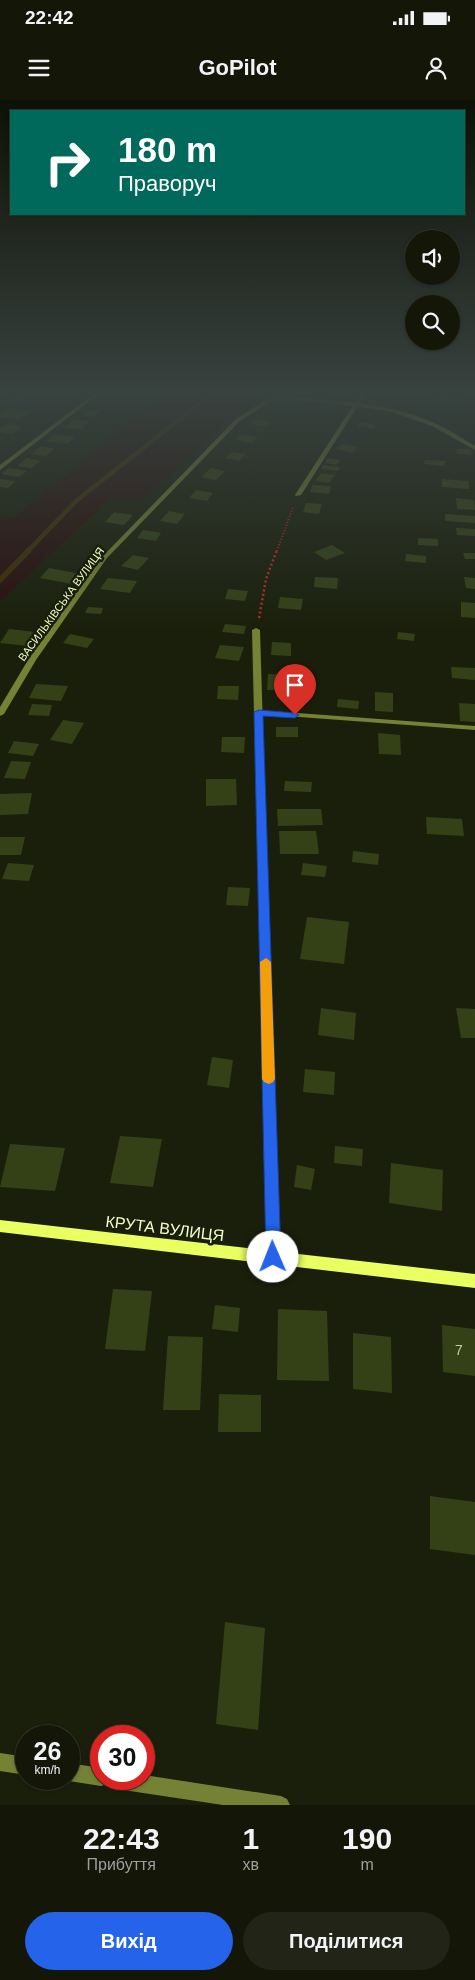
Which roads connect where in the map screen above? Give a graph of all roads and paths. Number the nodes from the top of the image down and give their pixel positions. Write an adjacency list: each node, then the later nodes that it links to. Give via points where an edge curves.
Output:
1 (187, 473): 6 (street, ВАСИЛЬКІВСЬКА ВУЛИЦЯ, via 105,557 32,660)
2 (313, 473): 3 (street)
3 (298, 495): 4 (path, via 266,579)
4 (256, 630): 5 (street)
5 (259, 712): 7 (street); 9 (street)
6 (0, 714)
7 (475, 728)
8 (0, 1226): 9 (street, КРУТА ВУЛИЦЯ)
9 (273, 1257): 10 (street, КРУТА ВУЛИЦЯ)
10 (475, 1280)
11 (0, 1762): 12 (street)
12 (15, 1764)
13 (155, 1786): 14 (street)
14 (281, 1805)

